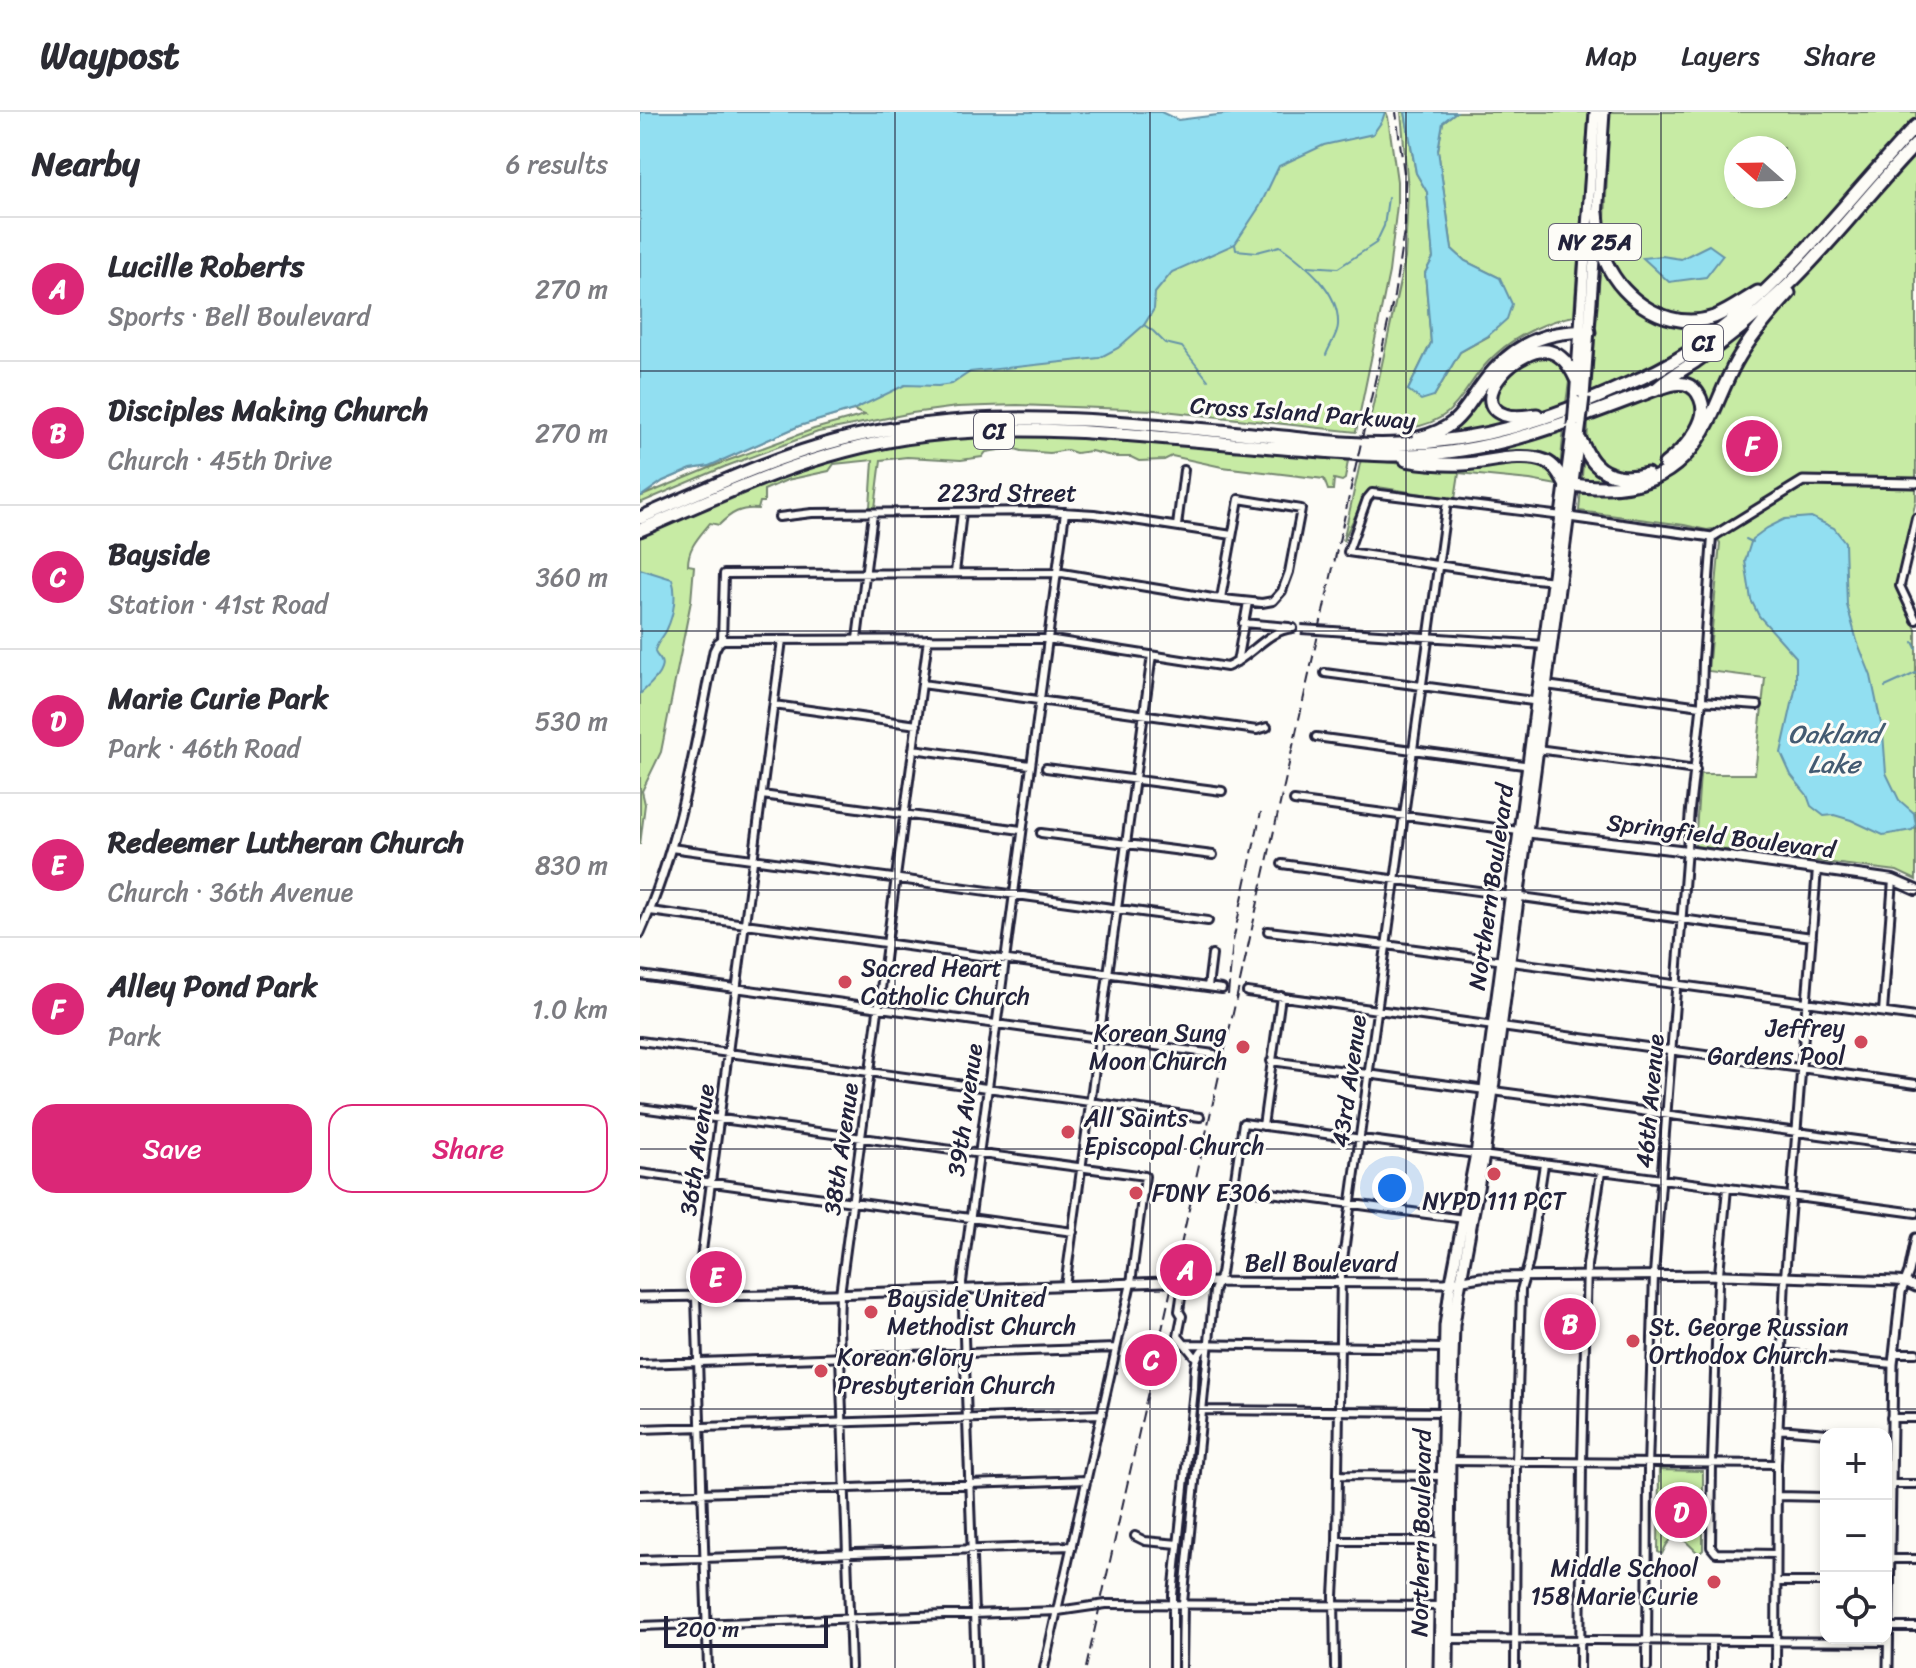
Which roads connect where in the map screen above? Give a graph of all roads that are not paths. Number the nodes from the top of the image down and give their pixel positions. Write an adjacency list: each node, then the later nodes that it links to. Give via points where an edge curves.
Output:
1 (1595, 112): 8 (main road, Northern Boulevard / NY 25A)
2 (1604, 112): 5 (main road, Northern Boulevard / NY 25A)
3 (1916, 126): 7 (highway, Cross Island Parkway / CI)
4 (1916, 144): 6 (highway, Cross Island Parkway / CI)
5 (1597, 213): 7 (highway, via 1603,254 1623,289 1645,308 1679,320 1715,317); 8 (main road, Northern Boulevard / NY 25A)
6 (1836, 234): 10 (highway, Cross Island Parkway / CI, via 1736,332); 19 (highway, via 1750,339 1705,429 1683,459 1647,482)
7 (1797, 262): 12 (highway, Cross Island Parkway / CI, via 1725,328 1683,356)
8 (1584, 332): 9 (main road, Northern Boulevard / NY 25A); 11 (main road, Northern Boulevard / NY 25A); 15 (highway, via 1555,333 1514,351 1443,430 1410,439)
9 (1576, 379): 11 (main road, Northern Boulevard / NY 25A); 12 (highway, via 1559,356 1536,352 1504,371 1491,396 1492,405 1504,415)
10 (1656, 389): 14 (highway, via 1685,384 1702,403 1700,424 1668,462 1644,475 1623,477 1598,467); 16 (highway, Cross Island Parkway / CI, via 1499,442 1431,454)
11 (1579, 398): 13 (main road, Northern Boulevard / NY 25A, bridge)
12 (1562, 413): 15 (highway, Cross Island Parkway / CI, via 1427,443)
13 (1577, 424): 14 (main road, Northern Boulevard / NY 25A); 19 (main road, Northern Boulevard)
14 (1580, 440): 19 (main road, Northern Boulevard)
15 (1325, 441): 26 (highway, Cross Island Parkway / CI, via 1083,420 922,425 805,450)
16 (1363, 454): 19 (highway, via 1431,464 1533,458 1547,461); 29 (highway, Cross Island Parkway / CI, via 1066,430 926,435 809,460)
17 (1184, 470): 28 (street)
18 (1916, 483): 31 (street, via 1803,481)
19 (1569, 485): 25 (main road, Northern Boulevard)
20 (1447, 502): 25 (street); 32 (street, 43rd Avenue); 32 (street, via 1372,493 1348,552)
21 (962, 512): 22 (street, 223rd Street); 23 (street, 223rd Street); 33 (street)
22 (1065, 512): 28 (street, 223rd Street); 34 (street, 39th Avenue)
23 (873, 514): 24 (street, 223rd Street); 35 (street)
24 (779, 517)
25 (1565, 517): 31 (street); 36 (main road, Northern Boulevard)
26 (640, 518)
27 (1916, 518): 39 (street, via 1900,586)
28 (1177, 526): 30 (street, 223rd Street)
29 (640, 530)
30 (1232, 535): 37 (street); 38 (street, via 1239,499 1301,509 1282,591 1273,601)
31 (1712, 537): 57 (street, 46th Avenue)
32 (1438, 566): 36 (street); 42 (street, 43rd Avenue)
33 (955, 573): 34 (street); 35 (street)
34 (1057, 573): 37 (street); 45 (street, 39th Avenue)
35 (864, 575): 43 (street); 46 (street, via 724,574)
36 (1556, 582): 48 (main road, Northern Boulevard)
37 (1221, 598): 38 (street)
38 (1248, 602): 40 (street)
39 (1916, 620)
40 (1243, 623): 41 (street); 50 (street)
41 (1297, 628): 42 (street, bridge); 50 (street, via 1278,632)
42 (1427, 637): 48 (street); 54 (street, 43rd Avenue)
43 (857, 639): 44 (street); 47 (street)
44 (928, 639): 45 (street); 52 (street, 38th Avenue)
45 (1047, 639): 49 (street); 55 (street, 39th Avenue)
46 (722, 640): 47 (street); 81 (street, via 714,651)
47 (782, 640): 58 (street, 36th Avenue)
48 (1548, 645): 53 (main road, Northern Boulevard)
49 (1152, 655): 50 (street, via 1227,667); 60 (street)
50 (1237, 662)
51 (1325, 673): 54 (street)
52 (922, 684): 55 (street); 61 (street, 38th Avenue)
53 (1543, 685): 56 (main road, Northern Boulevard); 57 (street)
54 (1420, 686): 56 (street); 66 (street, 43rd Avenue)
55 (1039, 700): 60 (street); 67 (street, 39th Avenue)
56 (1540, 702): 65 (main road, Northern Boulevard)
57 (1702, 704): 59 (street); 70 (street, 46th Avenue)
58 (774, 705): 61 (street); 73 (street, 36th Avenue)
59 (1758, 705)
60 (1143, 715): 62 (street); 71 (street)
61 (917, 725): 64 (street, 38th Avenue)
62 (1267, 727)
63 (1316, 737): 66 (street)
64 (913, 749): 67 (street); 75 (street, 38th Avenue)
65 (1534, 749): 68 (main road, Northern Boulevard); 70 (street)
66 (1411, 751): 68 (street); 76 (street, 43rd Avenue)
67 (1030, 765): 77 (street, 39th Avenue)
68 (1532, 767): 78 (main road, Northern Boulevard)
69 (1046, 768): 71 (street)
70 (1696, 770): 82 (street, 46th Avenue)
71 (1134, 779): 72 (street); 80 (street)
72 (1222, 791)
73 (762, 795): 75 (street); 84 (street, 36th Avenue)
74 (1294, 801): 76 (street)
75 (905, 814): 77 (street); 87 (street, 38th Avenue)
76 (1403, 816): 78 (street); 88 (street, 43rd Avenue)
77 (1021, 830): 91 (street, 39th Avenue)
78 (1523, 832): 82 (main road, Springfield Boulevard); 92 (main road, Northern Boulevard)
79 (1041, 833): 80 (street)
80 (1125, 844): 83 (street); 93 (street)
81 (671, 848): 84 (street); 94 (street)
82 (1688, 851): 86 (main road, Springfield Boulevard); 95 (street, 46th Avenue)
83 (1213, 855)
84 (753, 859): 87 (street); 97 (street, 36th Avenue)
85 (1282, 864): 88 (street)
86 (1817, 869): 89 (main road, Springfield Boulevard); 100 (street)
87 (896, 879): 91 (street); 101 (street, 38th Avenue)
88 (1395, 880): 92 (street); 102 (street, 43rd Avenue)
89 (1893, 880): 90 (main road, Springfield Boulevard); 117 (street)
90 (1916, 890)
91 (1013, 894): 93 (street); 104 (street, 39th Avenue)
92 (1515, 896): 95 (street); 105 (main road, Northern Boulevard)
93 (1117, 908): 96 (street); 106 (street)
94 (650, 911): 97 (street); 99 (street)
95 (1683, 919): 100 (street); 108 (street, 46th Avenue)
96 (1208, 921)
97 (745, 924): 101 (street); 110 (street, 36th Avenue)
98 (1268, 931): 102 (street)
99 (640, 933)
100 (1812, 937): 114 (street)
101 (887, 943): 104 (street); 115 (street, 38th Avenue)
102 (1386, 945): 105 (street); 116 (street, 43rd Avenue)
103 (1212, 955): 109 (street)
104 (1004, 959): 106 (street); 119 (street, 39th Avenue)
105 (1506, 961): 108 (street); 120 (main road, Northern Boulevard)
106 (1108, 973): 109 (street); 121 (street)
107 (640, 975): 110 (street)
108 (1677, 984): 114 (street); 123 (street, 46th Avenue)
109 (1208, 987): 111 (street)
110 (737, 989): 115 (street); 124 (street, 36th Avenue)
111 (1222, 989)
112 (1247, 992): 113 (street)
113 (1281, 996): 116 (street); 126 (street)
114 (1807, 1002): 117 (street); 127 (street)
115 (878, 1008): 119 (street); 128 (street, 38th Avenue)
116 (1377, 1009): 120 (street); 129 (street, 43rd Avenue)
117 (1883, 1012): 118 (street)
118 (1916, 1017)
119 (995, 1024): 121 (street); 131 (street, 39th Avenue)
120 (1497, 1026): 123 (street); 132 (main road, Northern Boulevard)
121 (1099, 1038): 125 (street); 133 (street)
122 (640, 1041): 124 (street)
123 (1672, 1049): 127 (street); 135 (street, 46th Avenue)
124 (728, 1054): 128 (street); 137 (street, 36th Avenue)
125 (1214, 1054)
126 (1271, 1061): 129 (street); 138 (street)
127 (1801, 1067): 130 (street); 139 (street)
128 (869, 1072): 131 (street); 140 (street, 38th Avenue)
129 (1368, 1074): 132 (street); 141 (street, 43rd Avenue)
130 (1916, 1084)
131 (986, 1088): 133 (street); 143 (street, 39th Avenue)
132 (1489, 1090): 135 (street); 144 (main road, Northern Boulevard)
133 (1090, 1102): 136 (street); 146 (street)
134 (640, 1108): 137 (street)
135 (1667, 1115): 139 (street); 149 (street, 46th Avenue)
136 (1200, 1117)
137 (719, 1118): 140 (street); 150 (street, 36th Avenue)
138 (1263, 1126): 141 (street); 151 (street, via 1243,1123)
139 (1796, 1132): 142 (street); 153 (street)
140 (860, 1137): 143 (street); 154 (street, 38th Avenue)
141 (1359, 1139): 144 (street); 155 (street, 43rd Avenue)
142 (1916, 1148)
143 (978, 1153): 146 (street); 157 (street, 39th Avenue)
144 (1480, 1155): 145 (street); 158 (main road, Northern Boulevard)
145 (1544, 1164): 147 (street); 164 (street)
146 (1082, 1167): 159 (street); 171 (street, via 1145,1176)
147 (1601, 1172): 149 (street); 162 (street)
148 (640, 1173): 150 (street)
149 (1662, 1180): 152 (street); 161 (street, 46th Avenue)
150 (711, 1183): 154 (street); 178 (street, 36th Avenue)
151 (1234, 1188): 155 (street); 169 (street)
152 (1727, 1188): 153 (street); 163 (street)
153 (1791, 1197): 156 (street); 165 (street)
154 (852, 1202): 157 (street); 176 (street, 38th Avenue)
155 (1350, 1204): 158 (street); 172 (street, 43rd Avenue)
156 (1916, 1213)
157 (969, 1218): 159 (street); 175 (street, 39th Avenue)
158 (1468, 1220): 167 (main road, Northern Boulevard)
159 (1073, 1232): 173 (street)
160 (1916, 1238): 170 (street)
161 (1654, 1274): 162 (street, Bell Boulevard); 163 (street, Bell Boulevard); 211 (street, 46th Avenue)
162 (1586, 1275): 164 (street, Bell Boulevard); 210 (street)
163 (1720, 1275): 165 (street, Bell Boulevard); 213 (street)
164 (1525, 1276): 167 (street, Bell Boulevard); 209 (street)
165 (1785, 1277): 170 (street, Bell Boulevard); 185 (street)
166 (1916, 1278): 170 (street, Bell Boulevard)
167 (1456, 1281): 172 (street, Bell Boulevard); 183 (main road, Northern Boulevard); 183 (main road, Northern Boulevard, via 1445,1326)
168 (1187, 1282): 169 (street, Bell Boulevard); 171 (street, Bell Boulevard, bridge); 179 (street, via 1179,1311 1178,1336)
169 (1218, 1282): 172 (street, Bell Boulevard); 180 (street)
170 (1905, 1282): 174 (street, Bell Boulevard); 186 (street)
171 (1131, 1283): 173 (street, Bell Boulevard); 182 (street)
172 (1340, 1284): 181 (street, 43rd Avenue)
173 (1065, 1286): 175 (street, Bell Boulevard)
174 (1916, 1287)
175 (961, 1290): 176 (street, Bell Boulevard); 184 (street, 39th Avenue)
176 (840, 1294): 178 (street, Bell Boulevard); 188 (street, 38th Avenue)
177 (640, 1297): 178 (street, Bell Boulevard)
178 (696, 1297): 190 (street, 36th Avenue)
179 (1184, 1344): 180 (street); 189 (street)
180 (1209, 1344): 181 (street); 189 (street); 193 (street)
181 (1340, 1346): 183 (street); 194 (street, 43rd Avenue)
182 (1116, 1348): 184 (street); 196 (street)
183 (1449, 1348): 195 (main road, Northern Boulevard)
184 (964, 1353): 188 (street); 199 (street, 39th Avenue)
185 (1781, 1353): 192 (street); 204 (street)
186 (1894, 1353): 187 (street); 192 (street)
187 (1916, 1353)
188 (840, 1357): 190 (street); 200 (street, 38th Avenue)
189 (1196, 1358): 206 (street)
190 (697, 1363): 191 (street); 201 (street, 36th Avenue)
191 (640, 1364)
192 (1893, 1364): 197 (street)
193 (1203, 1410): 194 (street); 207 (street)
194 (1339, 1410): 195 (street); 214 (street, 43rd Avenue)
195 (1448, 1412): 208 (main road, Northern Boulevard)
196 (1102, 1414): 199 (street); 216 (street)
197 (1891, 1418): 198 (street); 202 (street)
198 (1916, 1418)
199 (967, 1419): 200 (street); 217 (street, 39th Avenue)
200 (842, 1423): 201 (street); 220 (street, 38th Avenue)
201 (699, 1428): 203 (street); 221 (street, 36th Avenue)
202 (1890, 1428)
203 (640, 1429)
204 (1778, 1429): 205 (street); 212 (street)
205 (1820, 1432)
206 (1187, 1460): 207 (street); 228 (street)
207 (1198, 1460): 240 (street)
208 (1447, 1461): 209 (street); 215 (main road, Northern Boulevard)
209 (1516, 1462): 210 (street); 251 (street)
210 (1582, 1462): 211 (street); 252 (street)
211 (1648, 1462): 213 (street); 253 (street, 46th Avenue)
212 (1777, 1464): 213 (street); 223 (street)
213 (1712, 1466): 232 (street, via 1711,1547 1716,1553)
214 (1338, 1475): 215 (street); 226 (street, 43rd Avenue)
215 (1446, 1476): 227 (main road, Northern Boulevard)
216 (1087, 1480): 217 (street); 229 (street)
217 (969, 1484): 220 (street); 230 (street, 39th Avenue)
218 (1892, 1484): 219 (street)
219 (1916, 1484)
220 (845, 1488): 221 (street); 231 (street, 38th Avenue)
221 (702, 1493): 222 (street); 233 (street, 36th Avenue)
222 (640, 1495)
223 (1778, 1496): 224 (street); 232 (street)
224 (1820, 1497)
225 (1135, 1536): 228 (street)
226 (1337, 1541): 227 (street); 241 (street, 43rd Avenue)
227 (1445, 1541): 242 (main road, Northern Boulevard)
228 (1178, 1544): 239 (street)
229 (1072, 1546): 230 (street); 243 (street)
230 (971, 1548): 231 (street); 244 (street, 39th Avenue)
231 (847, 1553): 233 (street); 245 (street, 38th Avenue)
232 (1776, 1554): 237 (street)
233 (704, 1558): 236 (street); 246 (street, 36th Avenue)
234 (1892, 1559): 235 (street)
235 (1916, 1559)
236 (640, 1560)
237 (1777, 1582): 238 (street); 255 (street)
238 (1820, 1582)
239 (1173, 1603): 240 (street); 243 (street, bridge); 262 (street)
240 (1183, 1603): 241 (street); 263 (street)
241 (1335, 1604): 242 (street); 264 (street, 43rd Avenue)
242 (1444, 1606): 250 (main road, Northern Boulevard)
243 (1058, 1611): 244 (street); 261 (street)
244 (974, 1614): 245 (street); 260 (street, 39th Avenue)
245 (849, 1618): 246 (street); 259 (street, 38th Avenue)
246 (706, 1623): 247 (street); 258 (street, 36th Avenue)
247 (640, 1626)
248 (1892, 1627): 249 (street)
249 (1916, 1627)
250 (1444, 1639): 251 (street); 265 (main road, Northern Boulevard); 266 (main road, Northern Boulevard)
251 (1515, 1639): 252 (street); 267 (street)
252 (1581, 1640): 253 (street); 268 (street)
253 (1647, 1640): 254 (street); 269 (street, 46th Avenue)
254 (1711, 1641): 255 (street); 270 (street)
255 (1776, 1641): 256 (street); 271 (street)
256 (1820, 1641)
257 (1888, 1644): 272 (street)
258 (708, 1668)
259 (851, 1668)
260 (976, 1668)
261 (1044, 1668)
262 (1173, 1668)
263 (1182, 1668)
264 (1335, 1668)
265 (1439, 1668)
266 (1448, 1668)
267 (1515, 1668)
268 (1580, 1668)
269 (1647, 1668)
270 (1711, 1668)
271 (1776, 1668)
272 (1888, 1668)

